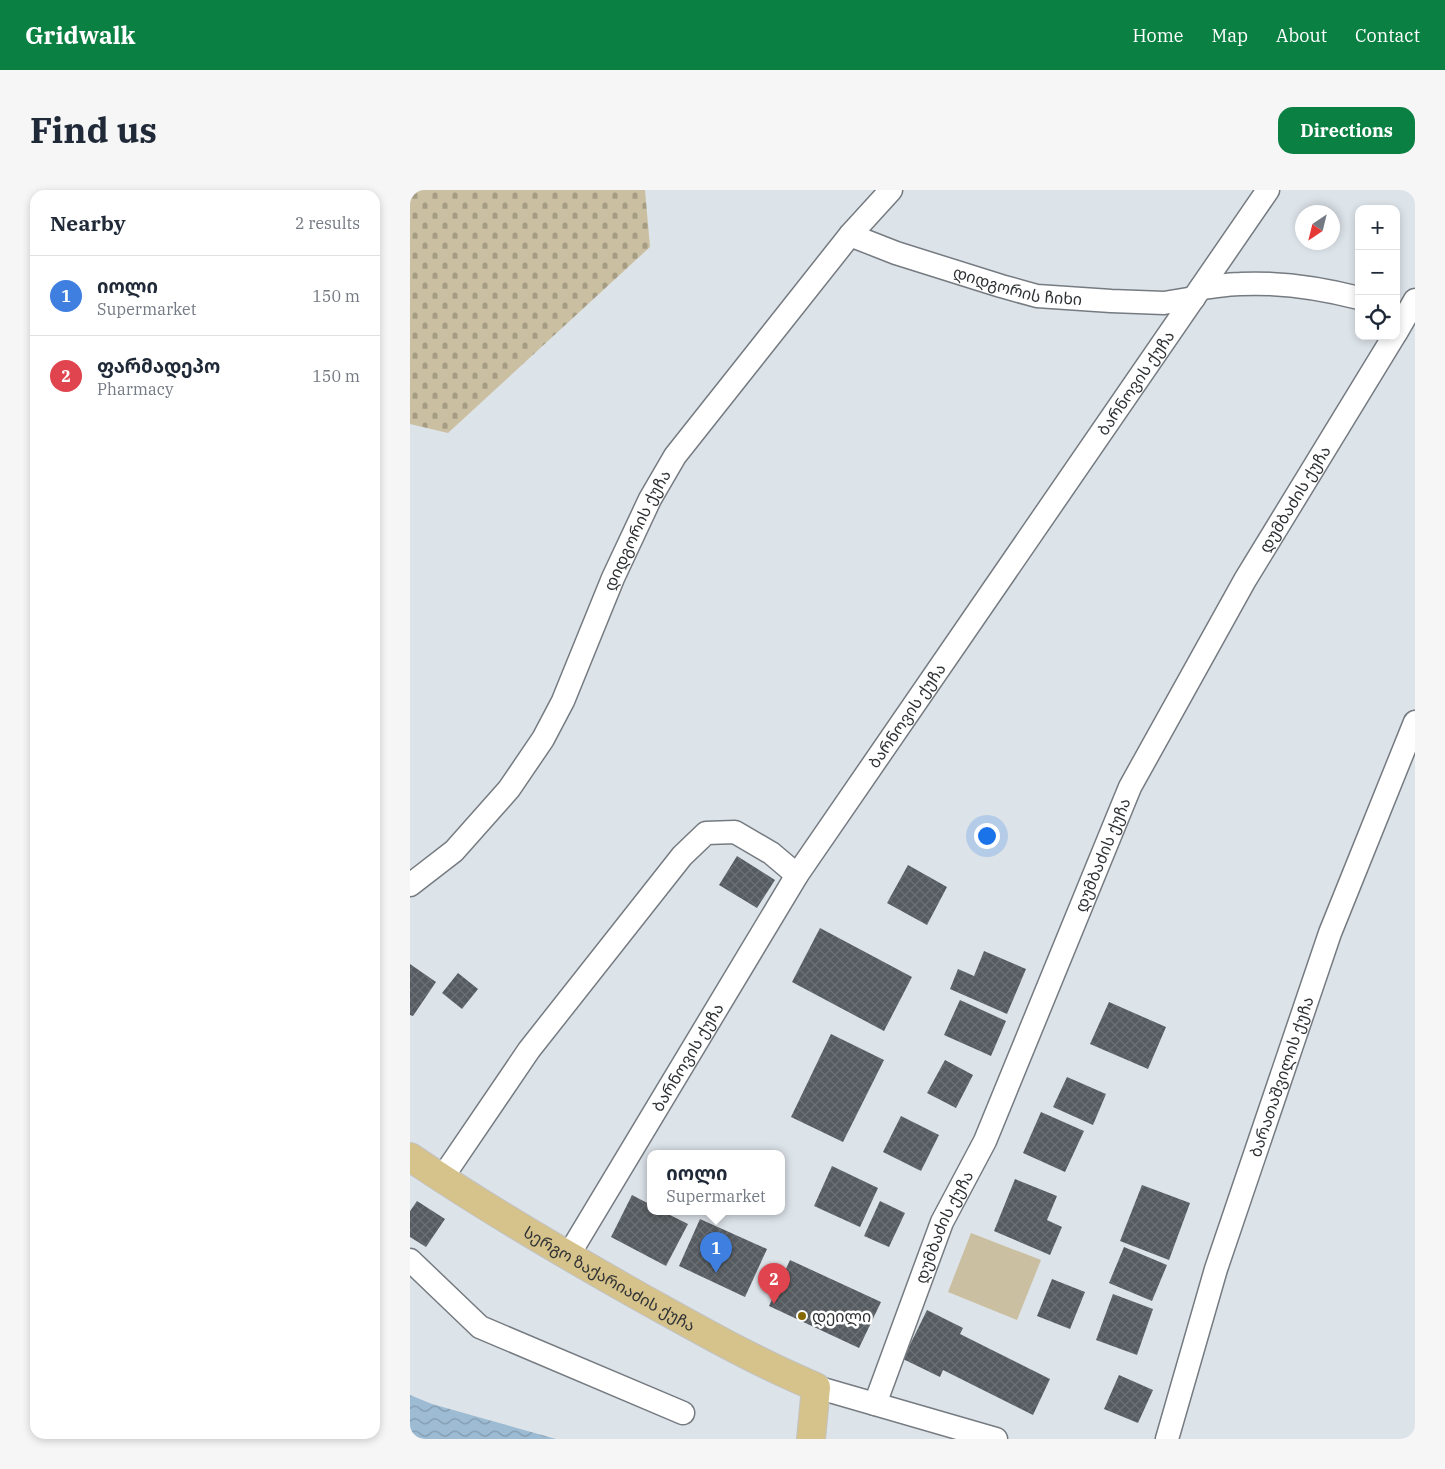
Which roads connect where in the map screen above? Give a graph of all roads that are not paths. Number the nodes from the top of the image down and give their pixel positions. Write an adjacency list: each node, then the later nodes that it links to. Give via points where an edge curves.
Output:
1 (891, 190): 3 (street, დიდგორის ქუჩა)
2 (1268, 190): 4 (street, ბარნოვის ქუჩა)
3 (850, 235): 4 (street, დიდგორის ჩიხი, via 896,254 1037,296 1164,303); 11 (street, დიდგორის ქუჩა, via 675,456 650,499 563,701 509,789 454,851)
4 (1198, 293): 5 (street, დიდგორის ჩიხი, via 1238,284 1267,284); 10 (street, ბარნოვის ქუჩა)
5 (1355, 297)
6 (1409, 308): 7 (street, დუმბაძის ქუჩა)
7 (1400, 325)
8 (1392, 340): 17 (street, დუმბაძის ქუჩა, via 1245,580 1130,787 985,1140 942,1222)
9 (1415, 722): 21 (street, ბარათაშვილის ქუჩა, via 1330,934 1216,1269)
10 (798, 875): 13 (street, via 735,832 706,833 682,856 530,1050); 14 (street, ბარნოვის ქუჩა)
11 (410, 885)
12 (410, 1156): 13 (main road, სერგო ზაქარიაძის ქუჩა)
13 (442, 1178): 14 (main road, სერგო ზაქარიაძის ქუჩა)
14 (568, 1256): 16 (main road, სერგო ზაქარიაძის ქუჩა, via 739,1352)
15 (410, 1260): 18 (street, via 480,1326)
16 (816, 1387): 17 (street); 19 (main road)
17 (875, 1404): 20 (street)
18 (684, 1413)
19 (811, 1439)
20 (996, 1439)
21 (1167, 1439)

